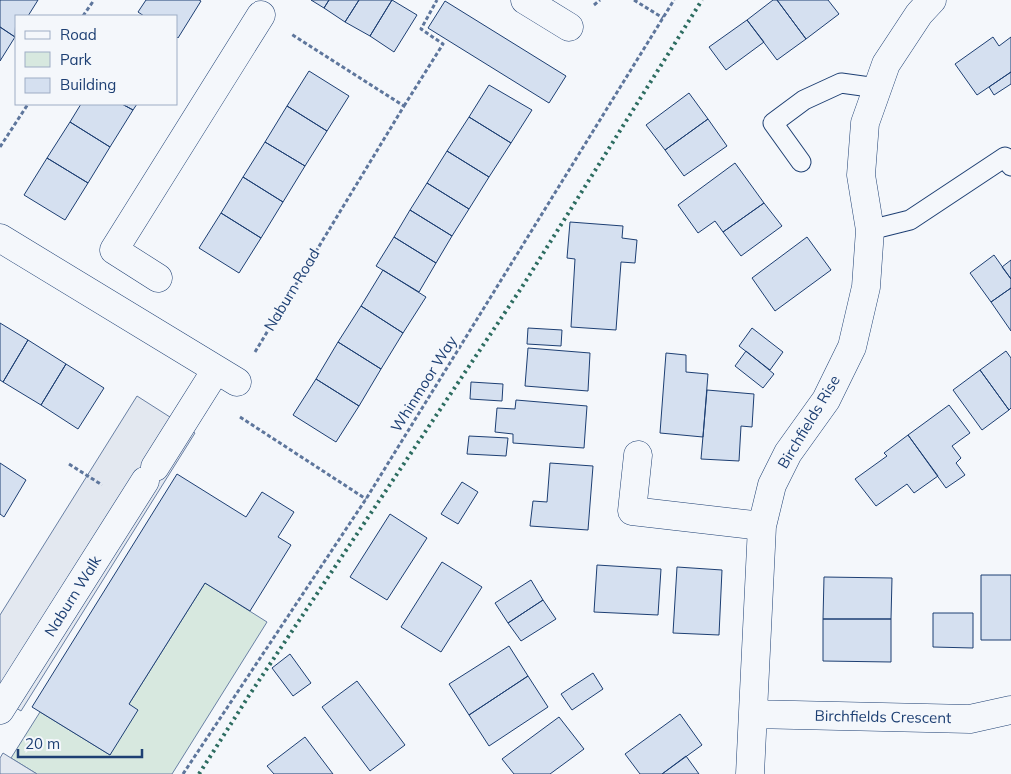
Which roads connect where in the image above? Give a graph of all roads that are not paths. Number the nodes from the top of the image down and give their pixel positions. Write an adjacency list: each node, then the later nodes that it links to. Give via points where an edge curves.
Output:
1 (525, 0): 4 (street)
2 (932, 0): 5 (street, Birchfields Rise, via 886,64)
3 (261, 16): 10 (street, via 114,250)
4 (569, 26)
5 (878, 88): 6 (lane, via 841,83 804,100 773,123); 8 (street, Birchfields Rise, via 865,123 861,174)
6 (801, 162)
7 (1011, 166): 8 (lane, via 1005,157 910,220)
8 (870, 230): 12 (street, Birchfields Rise, via 866,287 852,347 826,400 788,453 772,485)
9 (0, 238): 13 (street, Naburn Walk, via 226,376 150,474)
10 (158, 278)
11 (638, 454): 12 (street, via 632,511)
12 (762, 526): 15 (street, Birchfields Rise)
13 (0, 710)
14 (1011, 710): 15 (street, Birchfields Crescent, via 970,719)
15 (754, 714): 16 (street, Birchfields Rise)
16 (750, 774)

